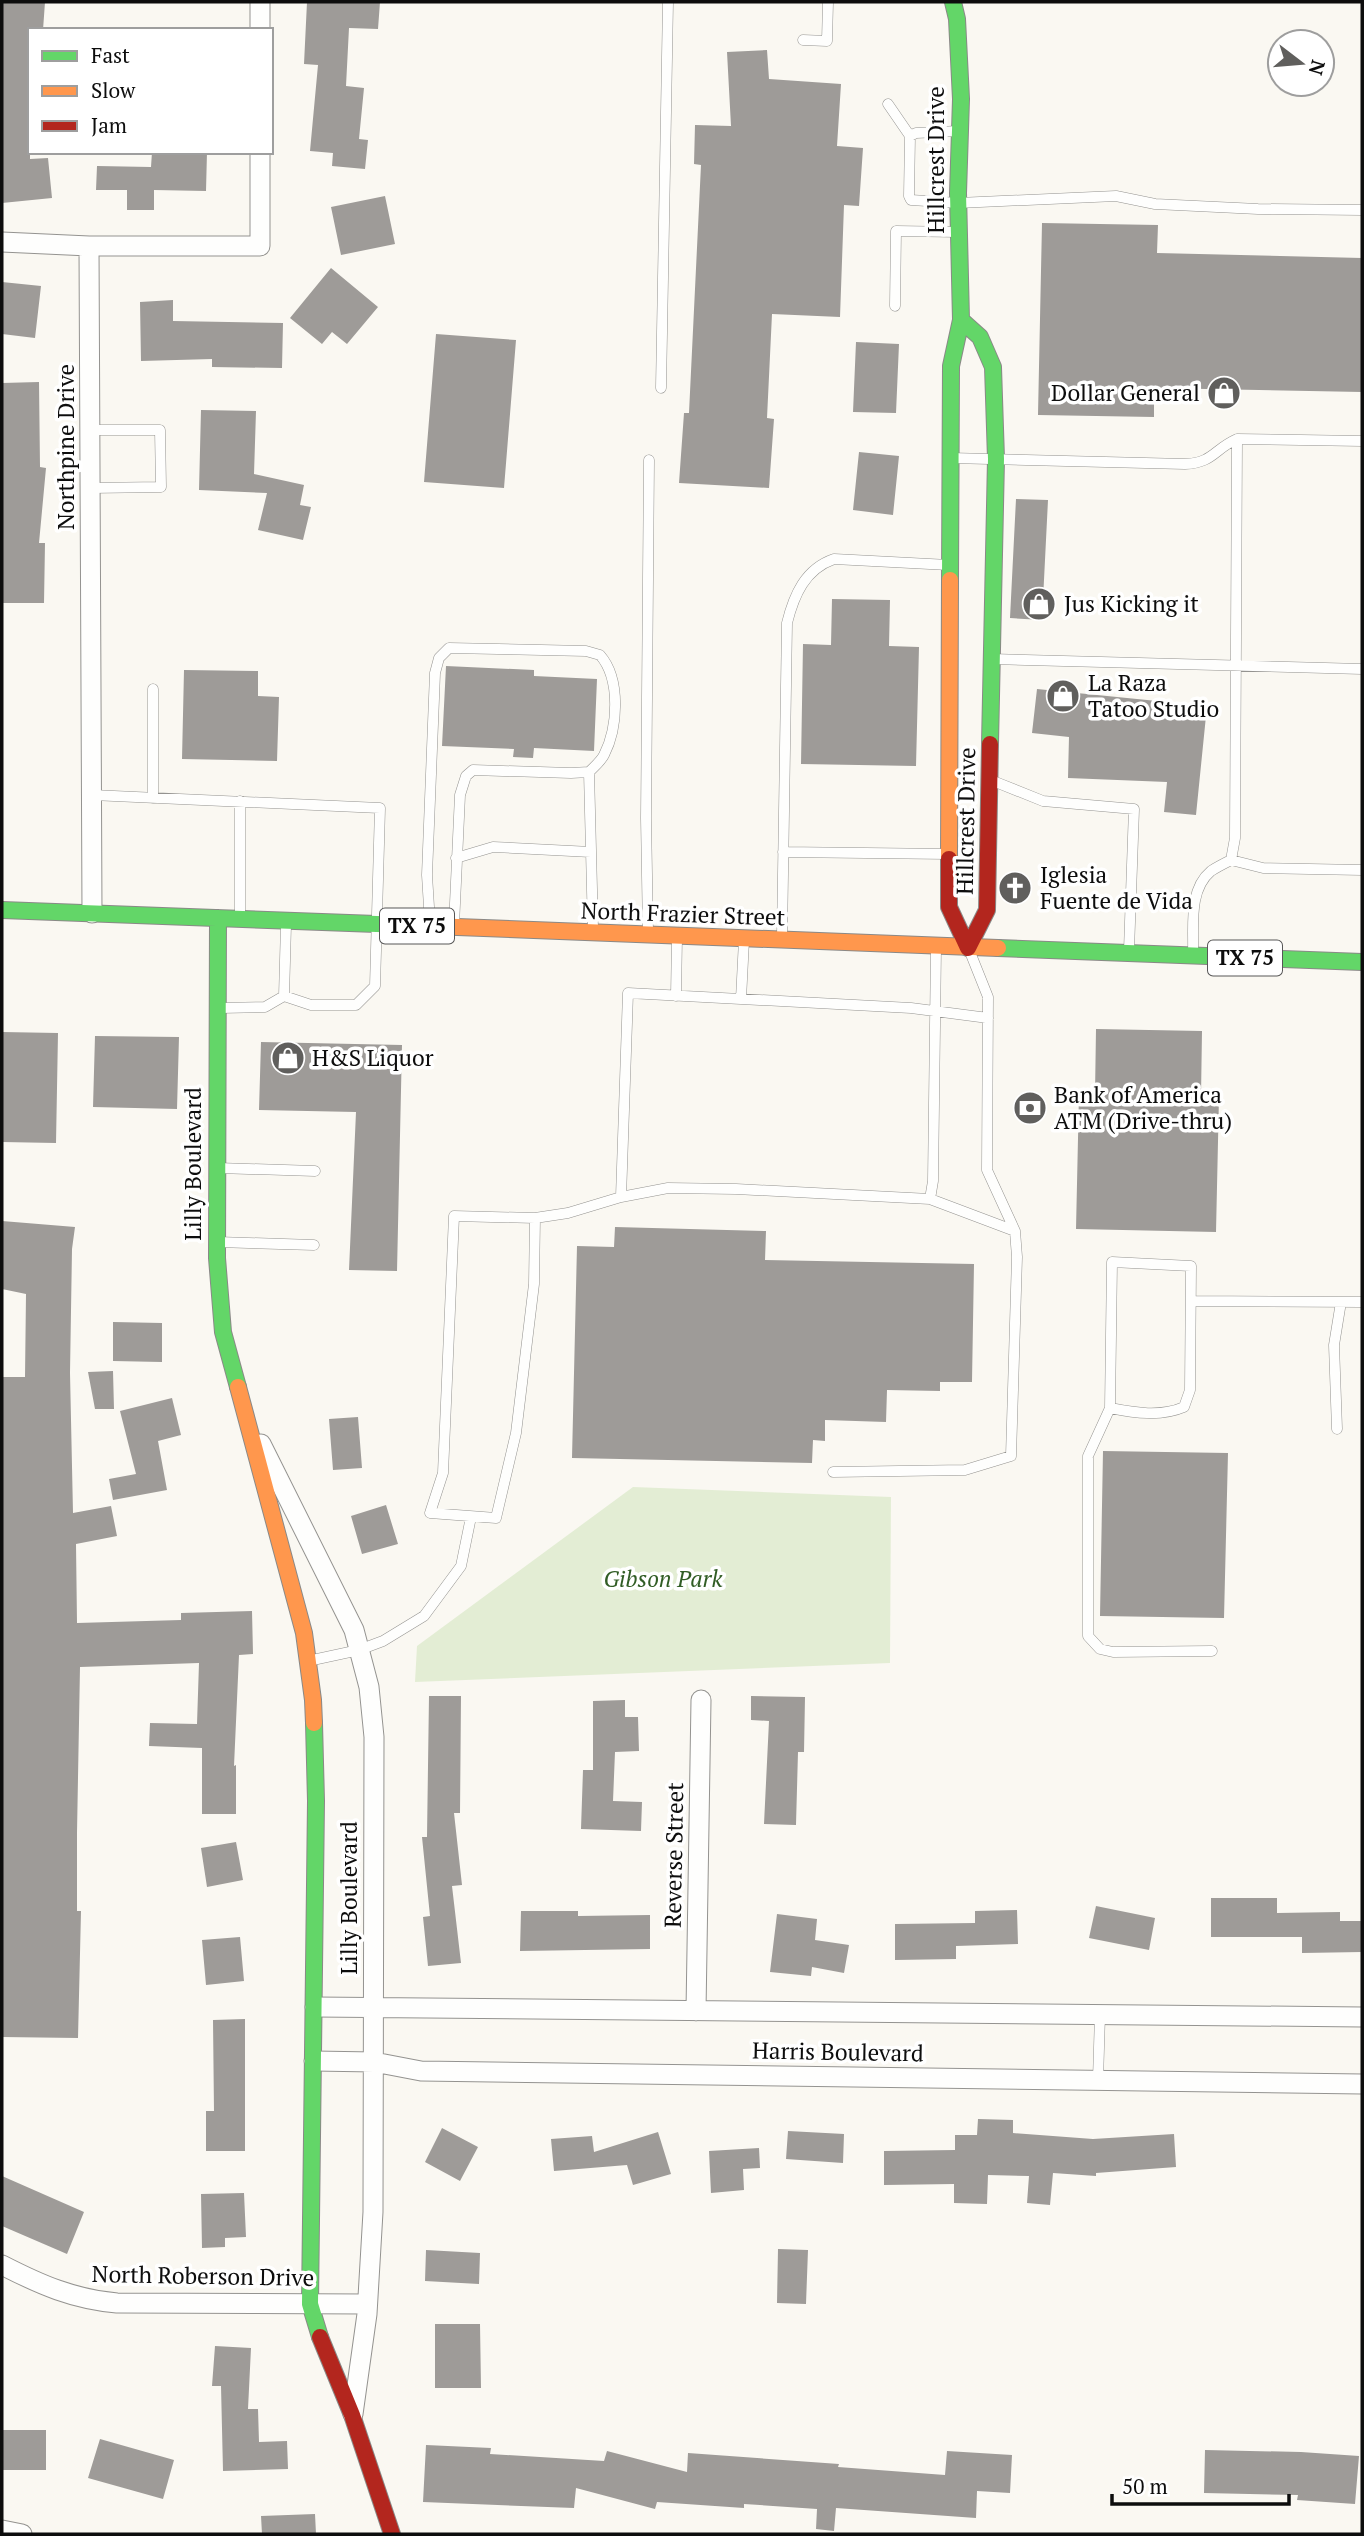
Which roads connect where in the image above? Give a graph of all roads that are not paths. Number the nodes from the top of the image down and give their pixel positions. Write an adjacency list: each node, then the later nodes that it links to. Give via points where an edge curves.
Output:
1 (260, 2): 5 (street)
2 (668, 2): 18 (lane)
3 (828, 2): 6 (lane, via 827,41)
4 (953, 2): 8 (street, Hillcrest Drive)
5 (260, 28)
6 (803, 40)
7 (888, 104): 9 (lane)
8 (960, 131): 9 (lane); 11 (street, Hillcrest Drive)
9 (911, 136): 11 (lane, via 911,200)
10 (260, 154): 15 (street, via 260,246)
11 (958, 203): 12 (lane, via 1115,196 1155,204); 13 (street, Hillcrest Drive)
12 (1362, 210)
13 (958, 232): 16 (lane, via 896,231); 17 (street, Hillcrest Drive)
14 (2, 242): 15 (street)
15 (89, 246): 19 (street, Northpine Drive)
16 (895, 306)
17 (961, 320): 22 (street, Hillcrest Drive, via 951,366); 23 (street, Hillcrest Drive, via 980,337 993,368)
18 (661, 388)
19 (90, 430): 25 (street, Northpine Drive); 25 (lane, via 160,430 161,487)
20 (1237, 439): 21 (lane); 23 (lane, via 1200,464); 28 (lane)
21 (1362, 441)
22 (951, 458): 23 (lane); 26 (street, Hillcrest Drive)
23 (996, 459): 27 (street, Hillcrest Drive)
24 (649, 460): 51 (lane)
25 (90, 488): 33 (street, Northpine Drive)
26 (950, 565): 37 (lane, via 834,559 819,565 792,600 787,623); 38 (street, Hillcrest Drive)
27 (992, 659): 28 (lane); 32 (street, Hillcrest Drive)
28 (1236, 666): 29 (lane); 40 (lane)
29 (1362, 669)
30 (153, 689): 34 (lane)
31 (589, 772): 36 (lane); 39 (lane, via 473,770 460,795); 48 (lane, via 604,756 615,717 613,676 600,655 449,648 439,658 435,673 427,875)
32 (990, 779): 56 (street, Hillcrest Drive, via 987,910); 57 (lane, via 1043,801 1134,809)
33 (92, 795): 34 (lane); 43 (street, Northpine Drive)
34 (153, 798): 35 (lane)
35 (240, 802): 45 (lane); 47 (lane, via 380,808)
36 (591, 852): 39 (lane, via 493,847); 50 (lane)
37 (783, 852): 38 (lane); 54 (lane)
38 (949, 854): 56 (street, Hillcrest Drive, via 949,907)
39 (456, 858): 49 (lane)
40 (1231, 860): 41 (lane, via 1264,868); 58 (lane, via 1210,872 1200,886 1194,904)
41 (1362, 870)
42 (2, 910): 43 (street, North Frazier Street / TX 75)
43 (92, 913): 44 (street, North Frazier Street / TX 75)
44 (218, 918): 45 (street, North Frazier Street / TX 75); 63 (street, Lilly Boulevard)
45 (240, 919): 46 (street, North Frazier Street / TX 75)
46 (286, 921): 47 (street, North Frazier Street / TX 75); 60 (lane)
47 (377, 925): 48 (street, North Frazier Street / TX 75); 60 (lane, via 375,986 356,1005 311,1005)
48 (430, 927): 49 (street, North Frazier Street / TX 75)
49 (454, 928): 50 (street, North Frazier Street / TX 75)
50 (593, 933): 51 (street, North Frazier Street / TX 75)
51 (648, 936): 52 (street, North Frazier Street / TX 75)
52 (677, 937): 53 (street, North Frazier Street / TX 75); 61 (lane)
53 (744, 939): 54 (street, North Frazier Street / TX 75); 62 (lane)
54 (782, 941): 55 (street, North Frazier Street / TX 75)
55 (936, 947): 56 (street, North Frazier Street / TX 75); 64 (lane)
56 (968, 948): 57 (street, North Frazier Street / TX 75); 65 (lane, via 988,997)
57 (1128, 954): 58 (street, North Frazier Street / TX 75)
58 (1193, 957): 59 (street, North Frazier Street / TX 75)
59 (1362, 962)
60 (284, 996): 63 (lane, via 265,1007)
61 (676, 996): 62 (lane); 68 (lane, via 628,993)
62 (741, 999): 64 (lane)
63 (218, 1008): 66 (street, Lilly Boulevard)
64 (935, 1011): 65 (lane); 69 (lane)
65 (988, 1017): 71 (lane, via 988,1170)
66 (217, 1168): 67 (lane); 72 (street, Lilly Boulevard)
67 (315, 1171)
68 (621, 1197): 69 (lane, via 668,1188); 70 (lane)
69 (930, 1199): 71 (lane)
70 (535, 1218): 81 (lane, via 534,1284 516,1433 496,1518); 81 (lane, via 454,1216 443,1473 430,1513)
71 (1015, 1231): 80 (lane, via 1011,1456 965,1470)
72 (217, 1242): 73 (lane); 77 (street, Lilly Boulevard, via 223,1332)
73 (314, 1245)
74 (1191, 1301): 75 (lane); 78 (lane, via 1190,1390 1184,1406 1169,1413); 78 (lane, via 1191,1266 1112,1262)
75 (1341, 1302): 76 (lane); 79 (lane, via 1334,1345)
76 (1362, 1302)
77 (243, 1408): 82 (street, Lilly Boulevard, via 354,1630); 84 (street, Lilly Boulevard)
78 (1110, 1408): 83 (lane, via 1088,1456 1088,1636 1100,1649 1113,1651)
79 (1337, 1429)
80 (834, 1472)
81 (471, 1517): 82 (lane, via 461,1566 424,1616)
82 (359, 1650): 84 (lane); 87 (street, Lilly Boulevard, via 369,1687 374,1737)
83 (1212, 1651)
84 (308, 1661): 86 (street, Lilly Boulevard, via 316,1801)
85 (701, 1700): 88 (street, Reverse Street)
86 (315, 2007): 87 (street, Harris Boulevard); 91 (street, Lilly Boulevard)
87 (374, 2008): 88 (street, Harris Boulevard); 92 (street, Lilly Boulevard)
88 (696, 2011): 89 (street, Harris Boulevard)
89 (1100, 2015): 90 (street, Harris Boulevard); 93 (lane)
90 (1362, 2017)
91 (314, 2061): 92 (street, Harris Boulevard); 96 (street, Lilly Boulevard)
92 (374, 2062): 93 (street, Harris Boulevard, via 421,2071); 97 (street, Lilly Boulevard)
93 (1098, 2080): 94 (street, Harris Boulevard)
94 (1362, 2084)
95 (2, 2265): 96 (street, North Roberson Drive, via 87,2300)
96 (310, 2304): 97 (street, North Roberson Drive); 98 (street, Lilly Boulevard)
97 (367, 2304): 98 (street, Lilly Boulevard)
98 (352, 2415): 101 (street, Lilly Boulevard)
99 (2, 2530): 100 (street)
100 (22, 2534)
101 (392, 2534)

